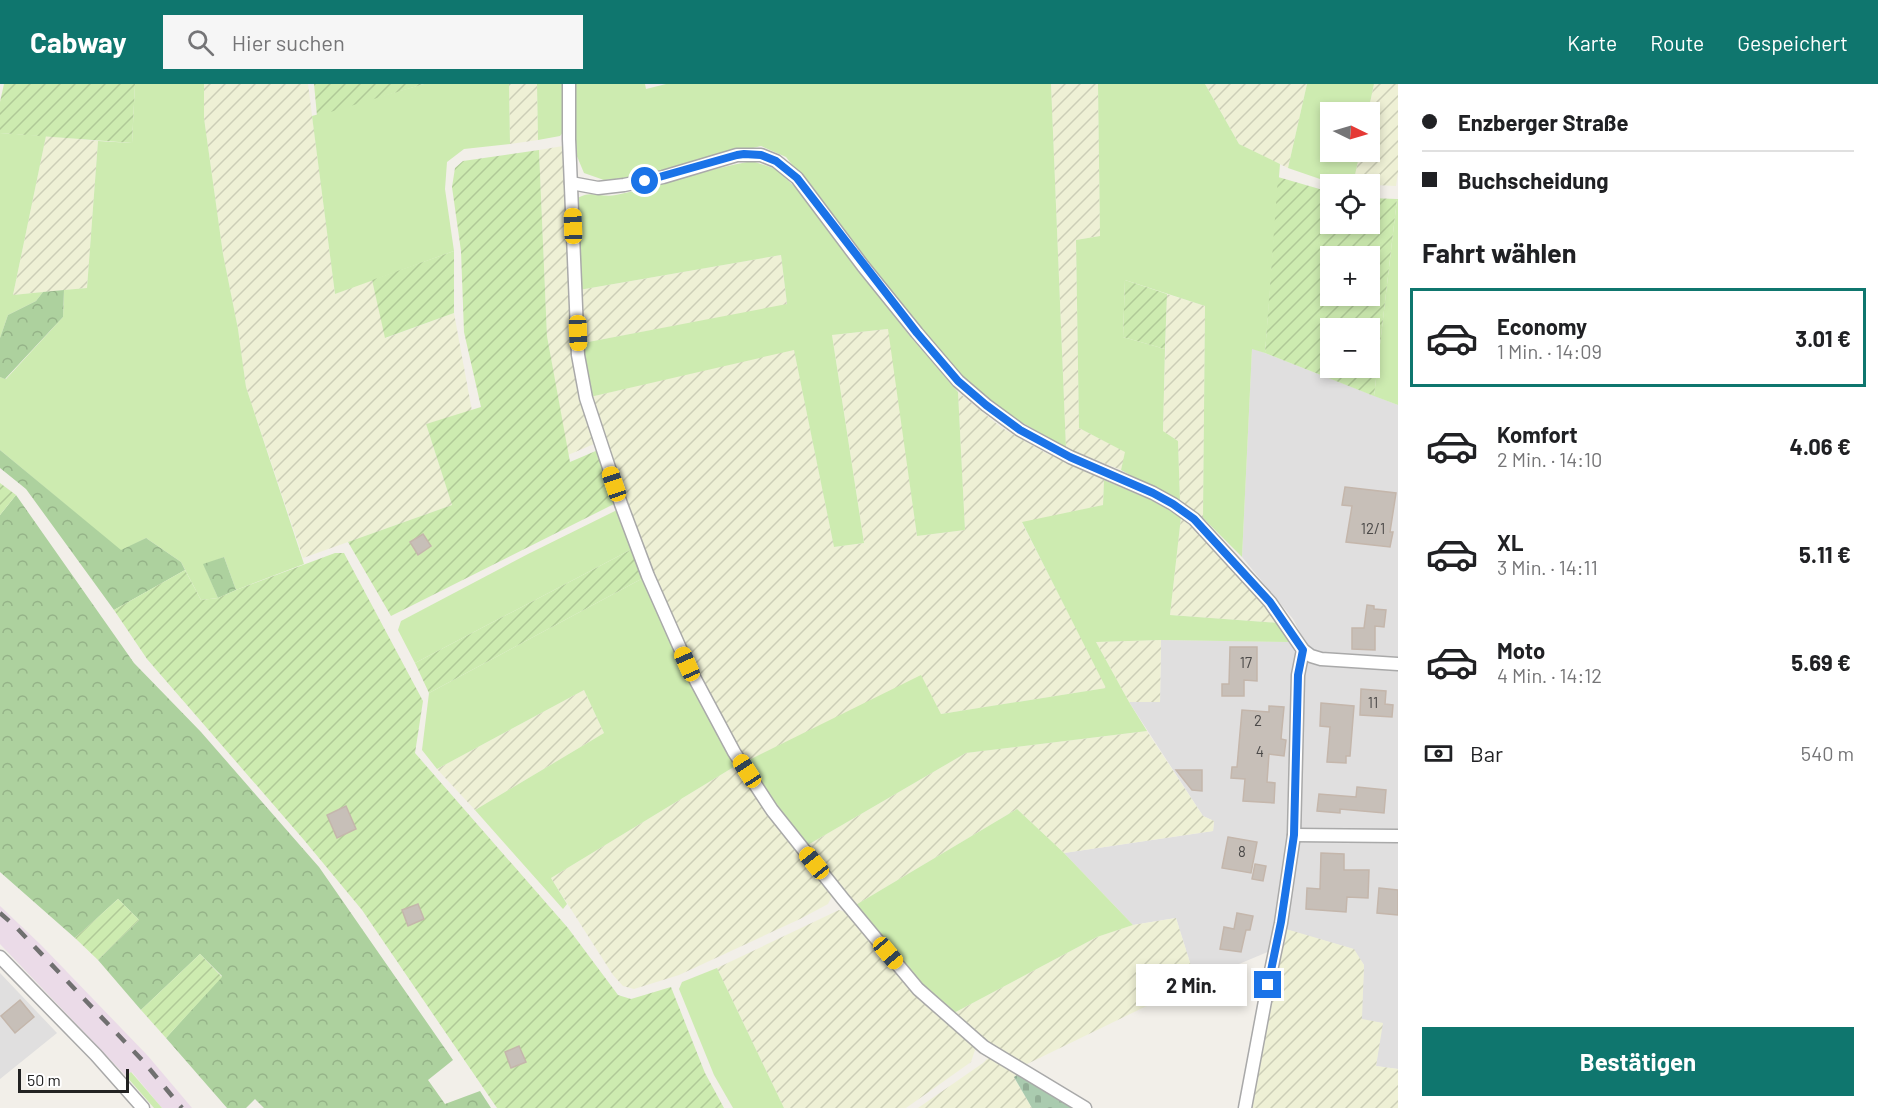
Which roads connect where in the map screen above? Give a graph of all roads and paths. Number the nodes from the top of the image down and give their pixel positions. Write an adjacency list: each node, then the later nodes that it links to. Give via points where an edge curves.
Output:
1 (569, 84): 2 (street)
2 (571, 183): 3 (street, via 598,188 624,185 737,155 761,155 776,161 797,178 958,381 1020,430 1153,493 1194,519 1270,602); 9 (street, via 578,355 586,398 648,576 687,664 734,752 772,810 918,989 984,1047)
3 (1303, 650): 4 (street, via 1321,659); 5 (street, via 1298,675)
4 (1398, 664)
5 (1294, 835): 6 (street); 10 (street)
6 (1398, 836)
7 (0, 957): 8 (street)
8 (143, 1108)
9 (1085, 1108)
10 (1245, 1108)

